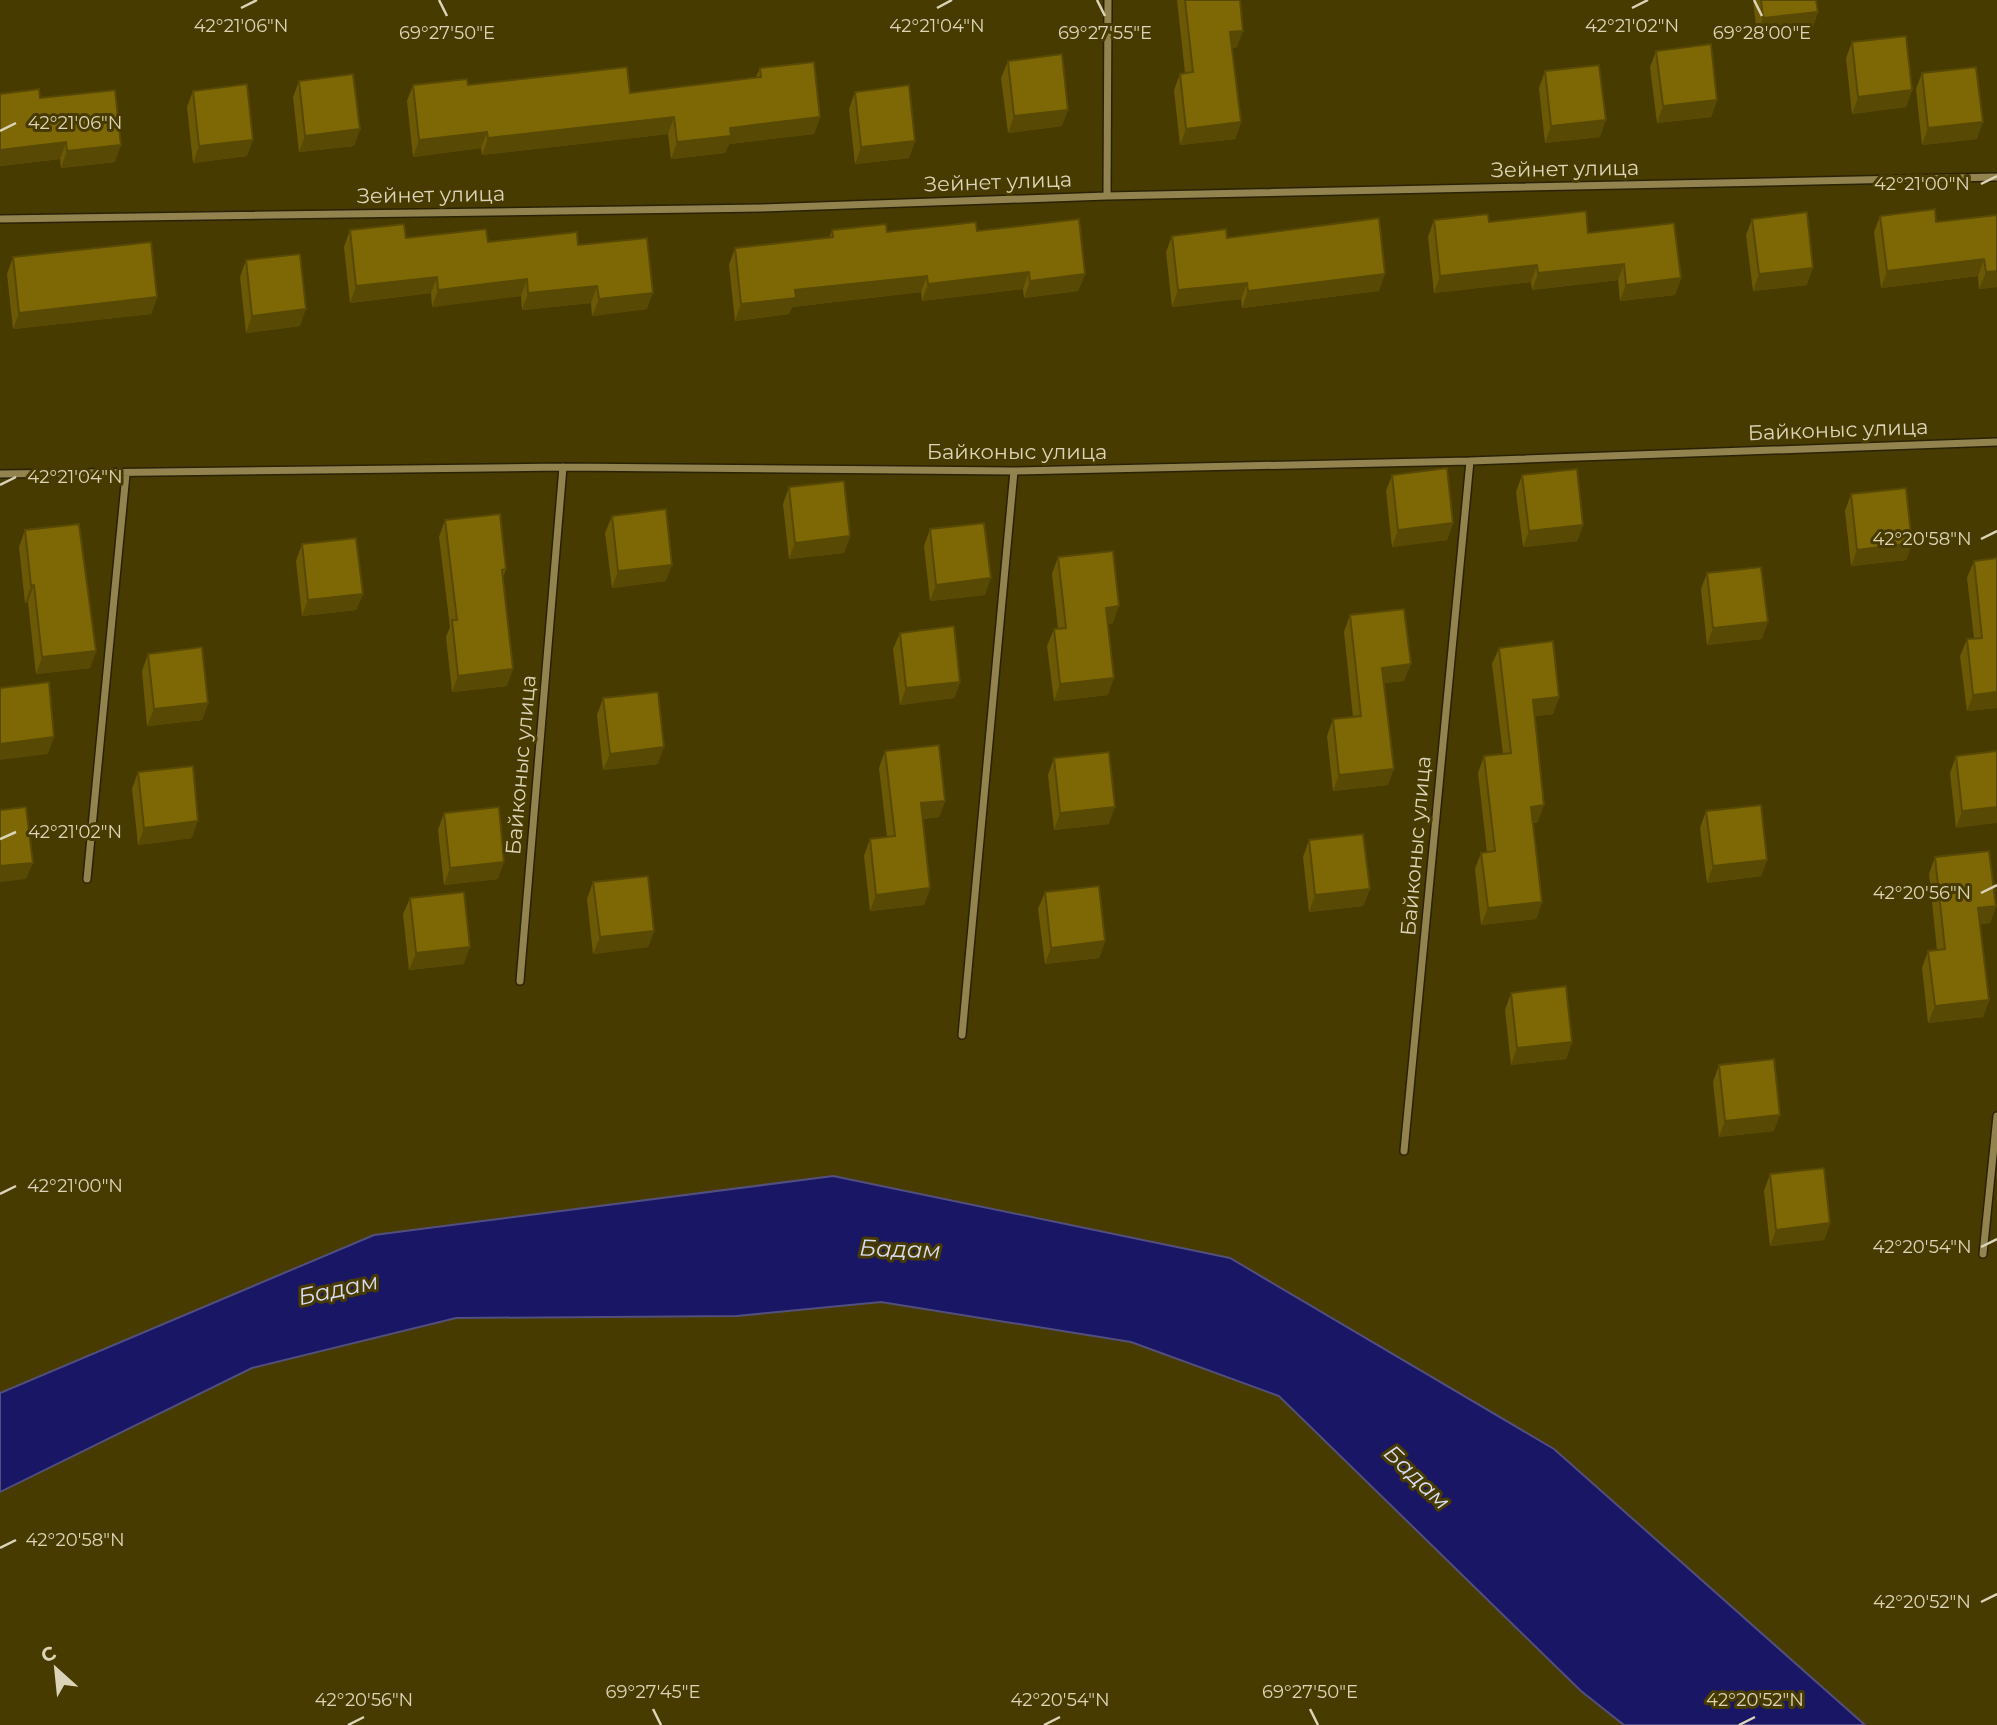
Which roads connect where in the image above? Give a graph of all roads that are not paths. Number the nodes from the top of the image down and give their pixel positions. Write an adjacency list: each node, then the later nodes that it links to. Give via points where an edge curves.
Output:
1 (1108, 0): 3 (street)
2 (1997, 177): 3 (street, Зейнет улица)
3 (1107, 196): 4 (street, Зейнет улица, via 761,208)
4 (0, 219)
5 (1997, 442): 6 (street, Байконыс улица)
6 (1471, 461): 8 (street, Байконыс улица); 15 (street, Байконыс улица)
7 (563, 467): 8 (street, Байконыс улица); 10 (street, Байконыс улица); 12 (street, Байконыс улица)
8 (1014, 471): 13 (street)
9 (0, 474): 10 (street, Байконыс улица)
10 (126, 474): 11 (street)
11 (87, 879)
12 (520, 981)
13 (962, 1035)
14 (1997, 1116): 16 (street)
15 (1404, 1152)
16 (1983, 1254)

